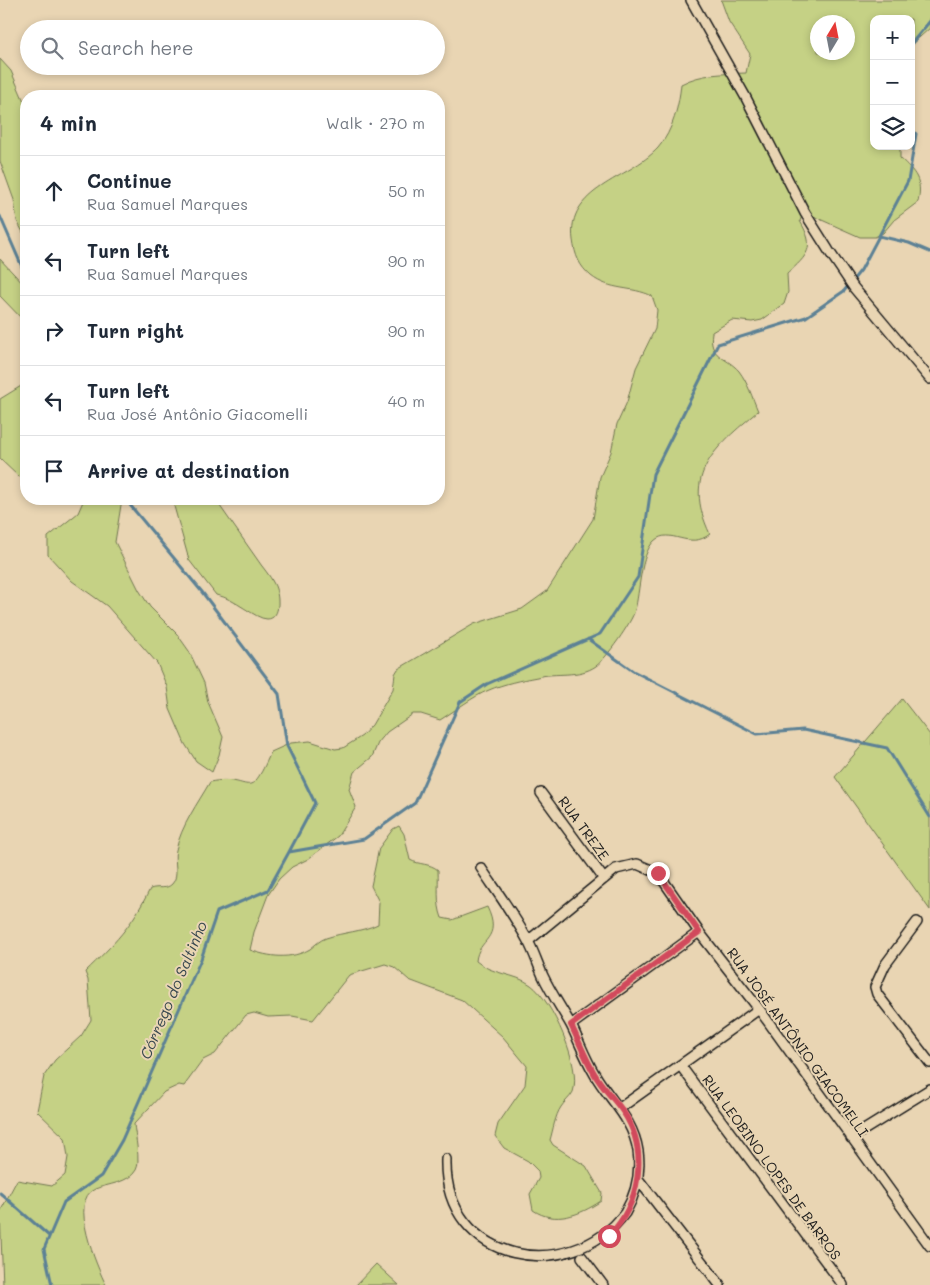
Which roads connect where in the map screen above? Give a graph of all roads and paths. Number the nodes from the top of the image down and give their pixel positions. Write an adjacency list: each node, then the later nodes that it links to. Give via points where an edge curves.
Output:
1 (691, 0): 2 (street, via 806,213 854,288)
2 (930, 378)
3 (541, 793): 5 (street, RUA TREZE)
4 (481, 868): 8 (street)
5 (604, 879): 7 (street, RUA JOSÉ ANTÔNIO GIACOMELLI, via 616,869 637,864 658,873); 8 (street)
6 (917, 922): 11 (street, via 885,965 875,987)
7 (699, 932): 9 (street, RUA JOSÉ ANTÔNIO GIACOMELLI); 10 (street)
8 (528, 941): 10 (street, via 543,978)
9 (759, 1009): 12 (street); 15 (street, RUA JOSÉ ANTÔNIO GIACOMELLI)
10 (571, 1025): 14 (street, via 595,1074)
11 (930, 1063)
12 (680, 1065): 14 (street); 23 (street, RUA LEOBINO LOPES DE BARROS)
13 (930, 1089): 15 (street)
14 (620, 1108): 17 (street, via 635,1139)
15 (851, 1138): 18 (street, RUA JOSÉ ANTÔNIO GIACOMELLI)
16 (446, 1159): 19 (street, via 450,1197 461,1220 488,1248)
17 (638, 1179): 20 (street, via 630,1205 616,1228 599,1246 578,1259); 22 (street)
18 (930, 1246)
19 (523, 1264)
20 (600, 1282): 21 (street)
21 (590, 1285)
22 (720, 1285)
23 (843, 1285)

